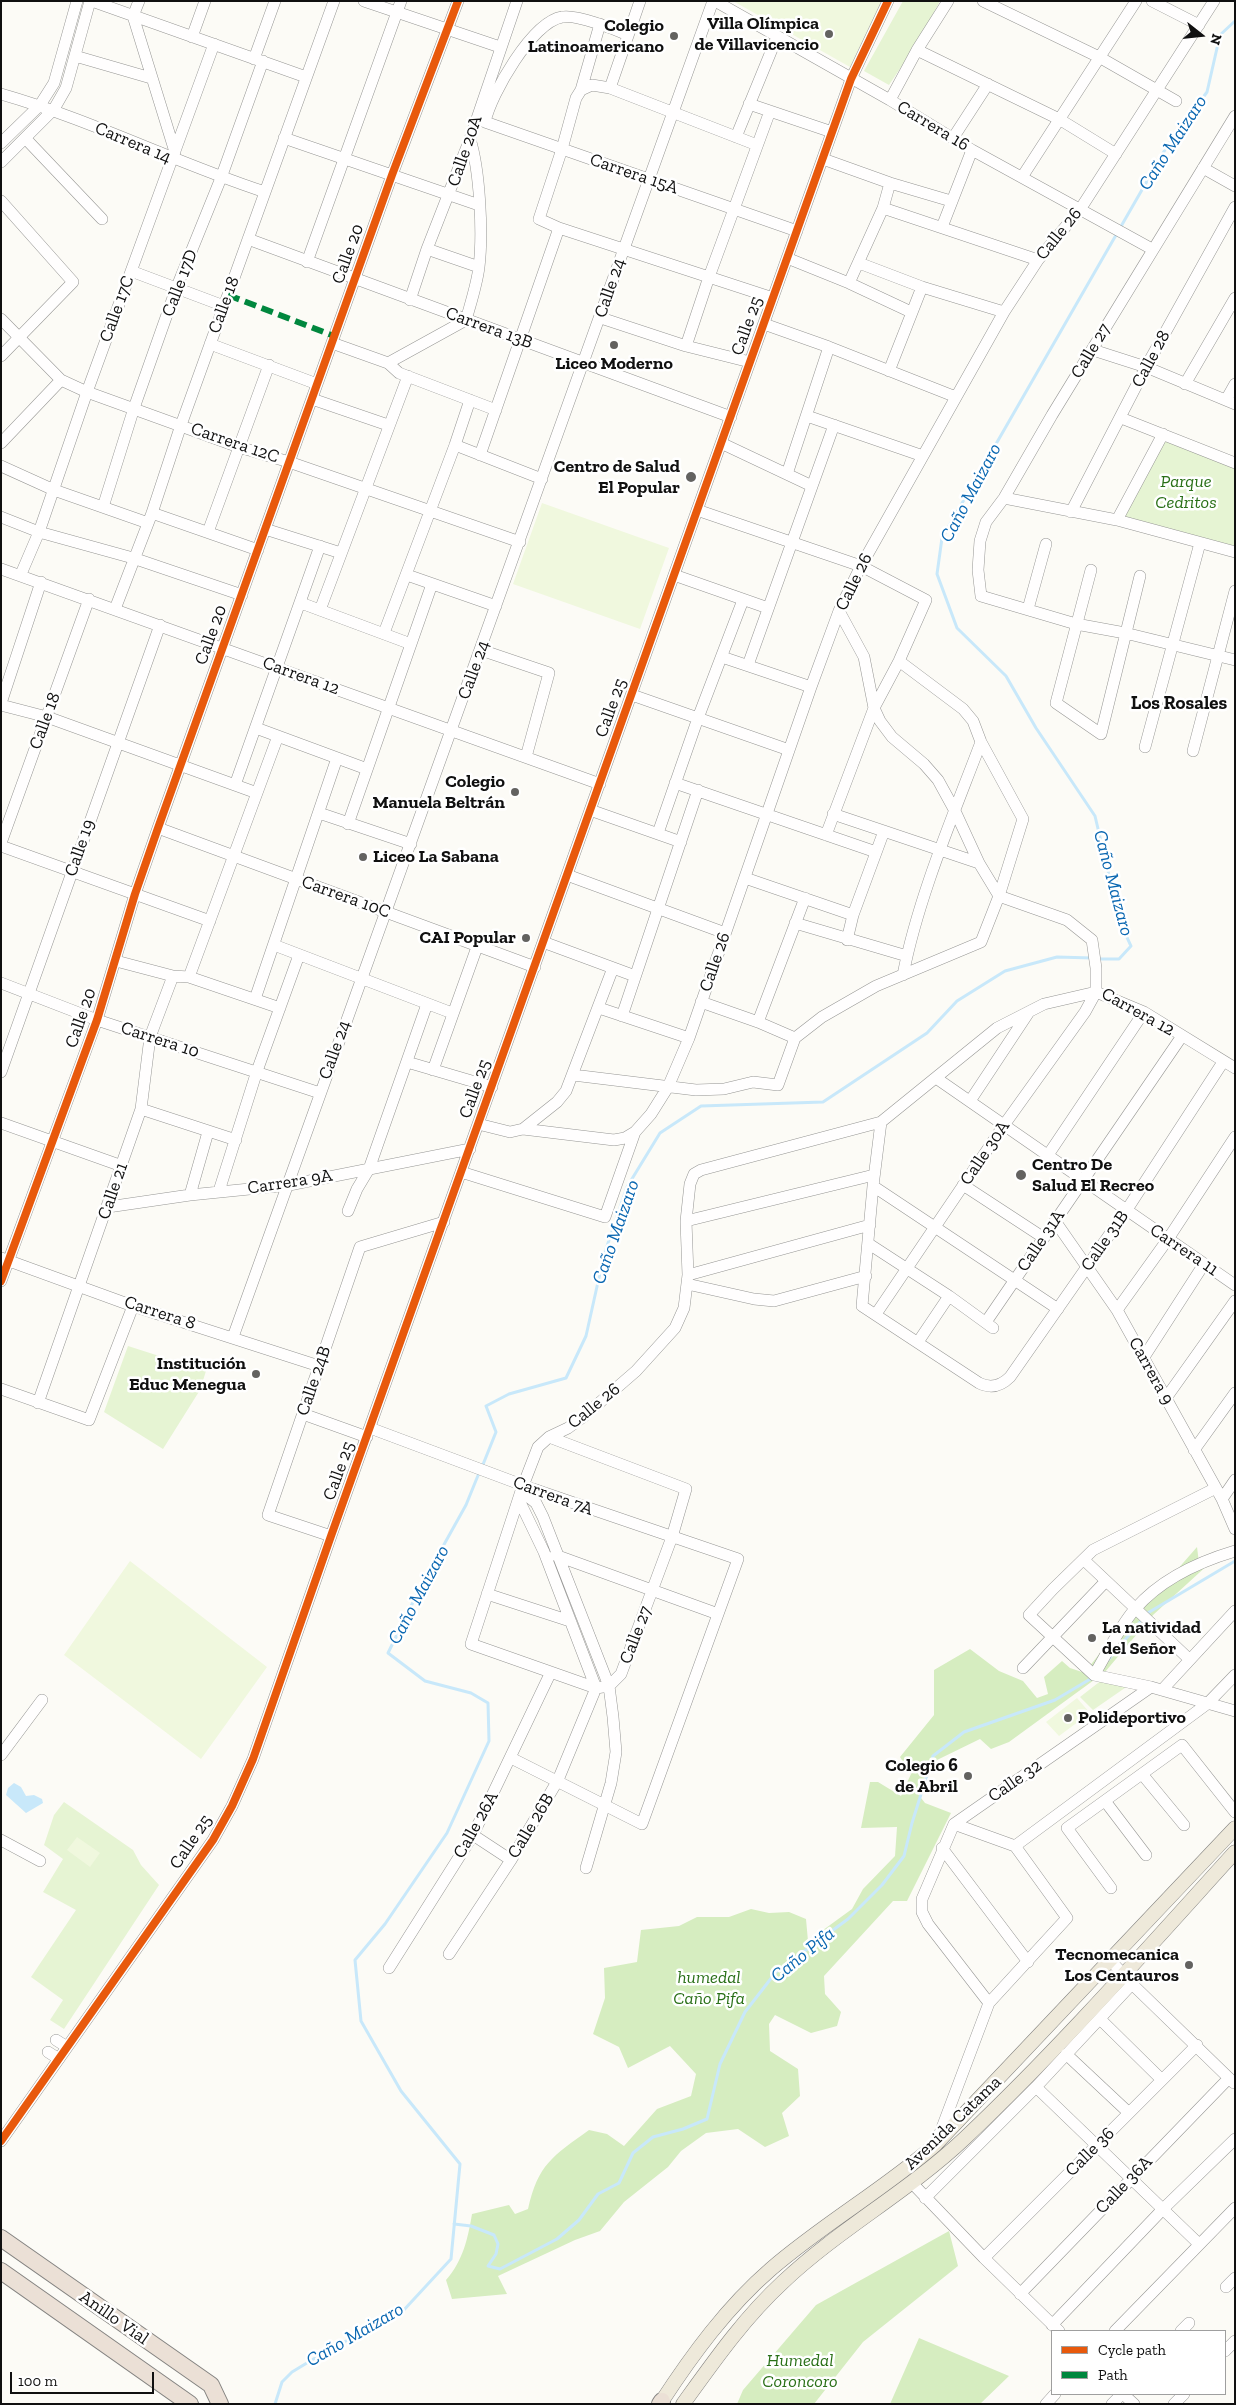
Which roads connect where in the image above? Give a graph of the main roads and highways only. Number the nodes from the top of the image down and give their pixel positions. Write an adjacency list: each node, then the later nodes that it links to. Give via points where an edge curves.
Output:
1 (1235, 1828): 5 (main road, Avenida Catama, via 935,2145 770,2270 713,2329)
2 (1235, 1852): 8 (main road, Avenida Catama, via 1128,1979 965,2138 778,2287 730,2340)
3 (1, 2238): 7 (highway, Anillo Vial, via 211,2385)
4 (1, 2271): 6 (highway, Anillo Vial)
5 (660, 2403)
6 (190, 2404)
7 (220, 2404)
8 (684, 2404)

